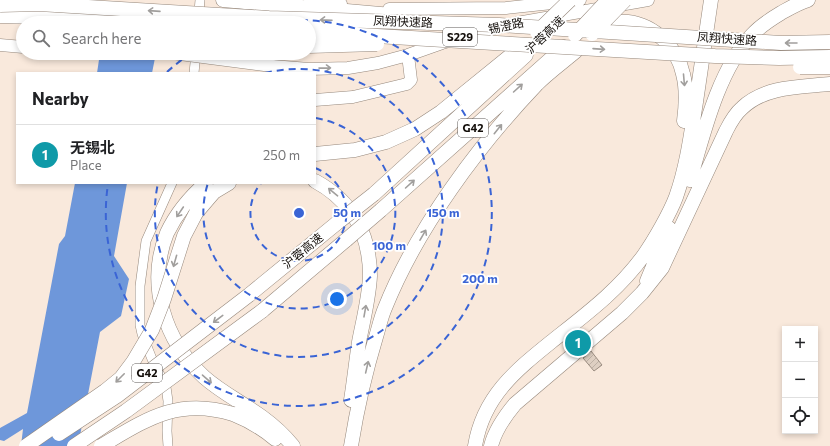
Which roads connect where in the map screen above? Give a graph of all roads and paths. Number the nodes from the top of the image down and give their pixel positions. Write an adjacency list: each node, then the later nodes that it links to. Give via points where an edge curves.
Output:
1 (200, 0): 19 (street)
2 (223, 0): 22 (highway, bridge)
3 (310, 0): 16 (main road, 锡澄路, via 379,9)
4 (466, 0): 16 (street)
5 (493, 0): 14 (main road, via 506,3)
6 (570, 0): 30 (highway, bridge)
7 (580, 0): 14 (main road, 锡澄路); 30 (highway, 沪蓉高速 / G42, bridge)
8 (608, 0): 31 (highway, 沪蓉高速 / G42, bridge)
9 (625, 0): 31 (highway, bridge)
10 (648, 0): 23 (main road, 锡澄路 / S229)
11 (711, 0): 33 (highway)
12 (718, 0): 33 (highway)
13 (808, 0): 41 (highway, via 772,18 752,35 738,53)
14 (555, 3): 16 (main road, 锡澄路, via 506,8)
15 (0, 5): 20 (highway, 凤翔快速路, one-way to 15, bridge, via 39,4)
16 (453, 9)
17 (0, 16): 18 (highway)
18 (16, 16)
19 (199, 16)
20 (236, 16)
21 (316, 19): 22 (highway, 凤翔快速路, one-way to 21, bridge)
22 (500, 25): 25 (highway, 凤翔快速路, one-way to 22, bridge, via 781,43)
23 (480, 31): 32 (main road, 锡澄路 / S229); 41 (highway, one-way to 41, via 535,30 616,22 641,25 661,37 675,54 683,74 686,105)
24 (316, 32): 26 (highway, 凤翔快速路, bridge)
25 (830, 42)
26 (492, 43): 28 (highway, bridge); 33 (highway, 凤翔快速路, one-way to 33, bridge)
27 (0, 45): 29 (main road)
28 (316, 46)
29 (16, 47)
30 (527, 47): 42 (highway, via 415,130 386,142 355,150); 51 (highway, 沪蓉高速 / G42, one-way to 51, bridge, via 374,194 250,295 117,396)
31 (570, 49): 52 (highway, 沪蓉高速 / G42, one-way to 31, bridge, via 262,311); 58 (highway, one-way to 31, via 357,410 382,316 408,260 436,212 467,167)
32 (408, 55): 36 (main road, 锡澄路 / S229, one-way to 32, bridge, via 309,69 348,68); 40 (main road, via 411,80 407,84 353,97)
33 (709, 55): 34 (highway, 凤翔快速路, bridge); 37 (highway, bridge, via 770,66); 41 (highway)
34 (830, 57)
35 (195, 60): 38 (street)
36 (226, 60)
37 (830, 67)
38 (194, 72)
39 (830, 84): 49 (highway, via 782,88 759,96 732,119 662,268)
40 (316, 100)
41 (695, 129): 43 (highway); 43 (highway)
42 (316, 154)
43 (689, 156): 48 (highway, via 684,200)
44 (316, 182): 57 (highway, one-way to 44, via 368,297 369,257 365,238 356,218 330,189)
45 (172, 184): 54 (street, via 146,241 140,286 142,334 166,387)
46 (205, 184): 56 (highway, one-way to 56, via 179,213 168,233 161,255 159,278 167,324 189,362 222,391 263,418)
47 (227, 184): 50 (highway, one-way to 50, bridge, via 214,192 196,213 184,236 152,330 121,378)
48 (665, 226): 49 (highway); 59 (highway, via 626,279 508,379 485,412)
49 (642, 293): 60 (highway, via 516,404 502,421)
50 (26, 446)
51 (42, 446)
52 (74, 446)
53 (101, 446): 55 (highway, bridge, via 165,412 184,408 218,410 249,420)
54 (168, 446)
55 (282, 446)
56 (292, 446)
57 (345, 446)
58 (351, 446)
59 (475, 446)
60 (491, 446)

